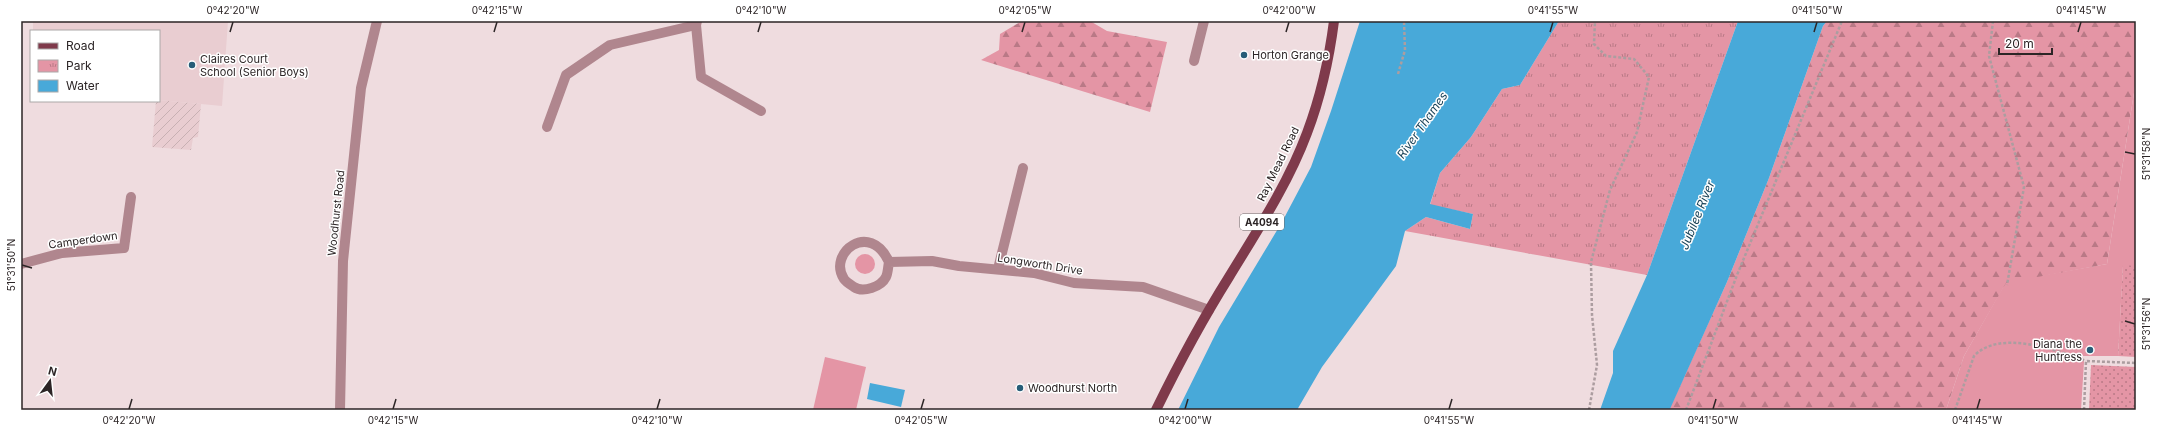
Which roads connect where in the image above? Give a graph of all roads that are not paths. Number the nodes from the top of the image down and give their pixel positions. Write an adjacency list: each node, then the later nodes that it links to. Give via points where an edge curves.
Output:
1 (377, 21): 14 (street, Woodhurst Road, via 361,88 343,261)
2 (1204, 21): 5 (street)
3 (1334, 21): 13 (main road, Ray Mead Road / A4094, via 1323,83 1295,162 1268,213)
4 (696, 23): 6 (street, via 700,77); 7 (street, via 603,49 566,75)
5 (1194, 61)
6 (762, 111)
7 (547, 127)
8 (1023, 168): 12 (street)
9 (131, 197): 11 (street, Camperdown, via 124,248 62,253)
10 (889, 262): 10 (street, via 884,251 874,243 858,242 845,250 840,265 844,280 857,289 873,289 886,278); 12 (street, Longworth Drive, via 932,261)
11 (21, 264)
12 (998, 269): 13 (street, Longworth Drive, via 1034,273 1074,283 1143,287)
13 (1208, 310): 15 (main road, Ray Mead Road / A4094)
14 (340, 410)
15 (1156, 410)

